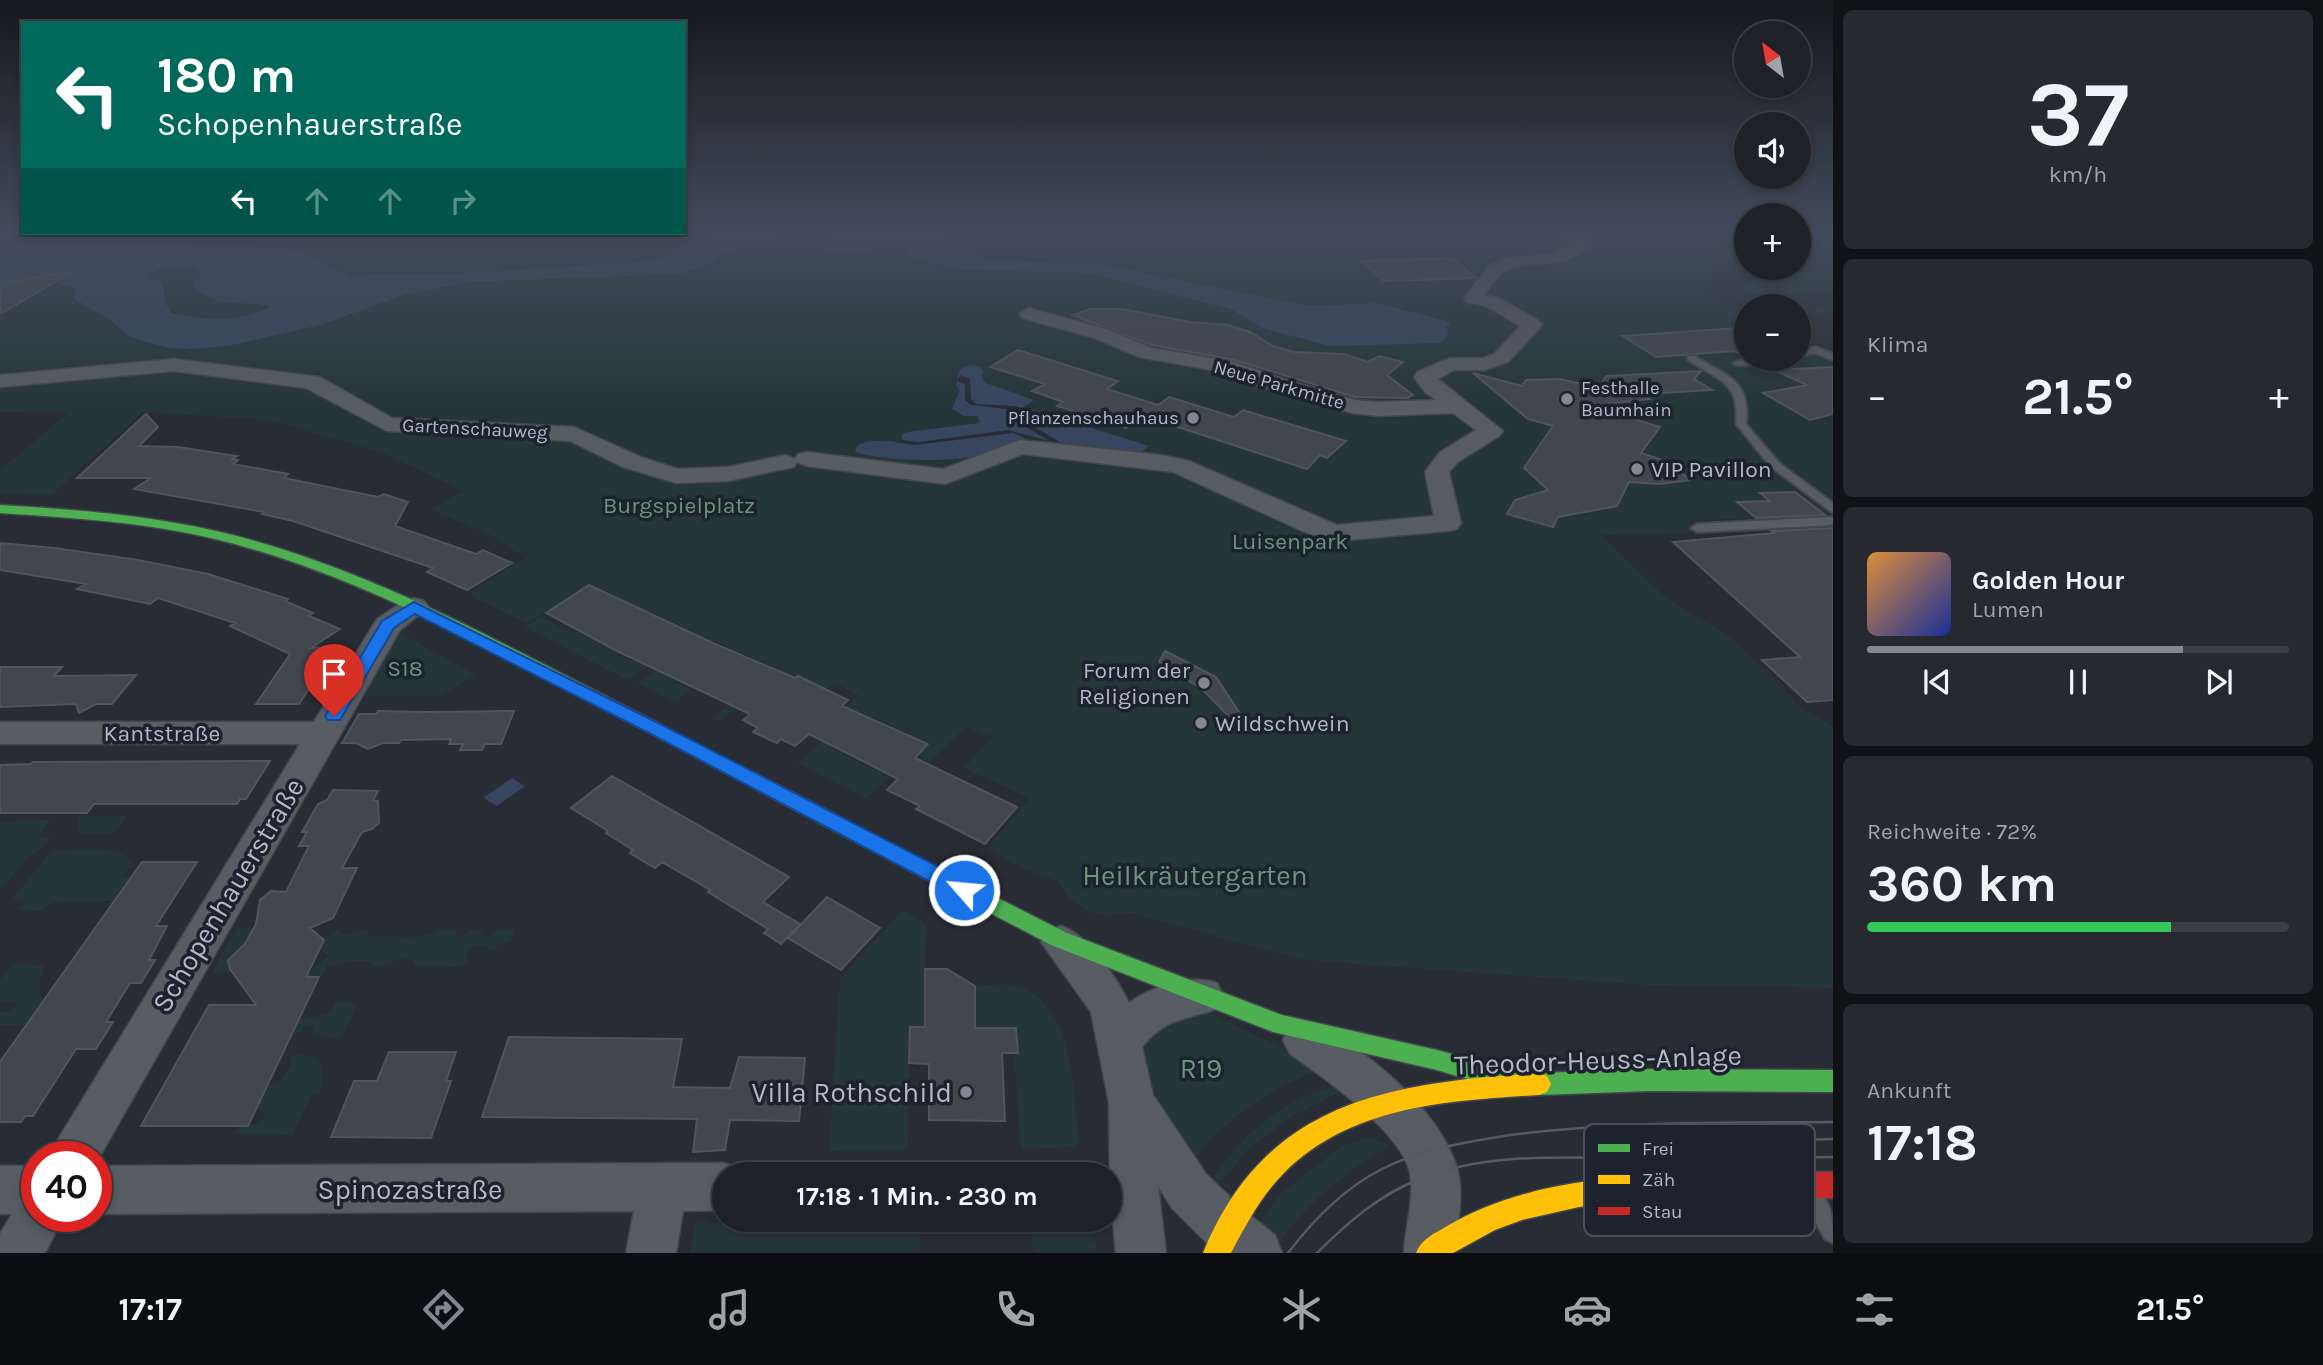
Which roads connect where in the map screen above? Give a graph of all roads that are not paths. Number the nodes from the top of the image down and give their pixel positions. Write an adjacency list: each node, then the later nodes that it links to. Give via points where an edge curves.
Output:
1 (1477, 290): 7 (street, Gartenschauweg, via 1473,298 1492,302 1532,325 1501,358 1485,364 1450,364 1425,377)
2 (1029, 314): 7 (street, Neue Parkmitte, via 1102,334 1146,353 1227,366 1352,406)
3 (1811, 351): 4 (lane)
4 (1833, 357)
5 (1691, 358): 9 (lane, via 1737,387 1743,405 1741,424 1775,465)
6 (0, 382): 7 (street, Gartenschauweg, via 174,365 312,382 387,424 574,434 632,462 676,476 728,474 796,460 945,477 1020,447 1161,462 1336,533 1448,523 1437,472 1449,457 1491,430)
7 (1458, 406)
8 (0, 509): 12 (street, via 178,528 245,543 350,578)
9 (1833, 509)
10 (1833, 521): 11 (lane)
11 (1697, 528)
12 (414, 607): 14 (street, Schopenhauerstraße, via 388,625); 15 (street)
13 (0, 733): 14 (street, Kantstraße)
14 (324, 733): 23 (street, Schopenhauerstraße)
15 (1059, 939): 16 (street); 18 (street, via 1103,993)
16 (1202, 996): 17 (street); 18 (street, via 1165,1003 1138,1019)
17 (1281, 1025): 20 (street); 21 (street, via 1347,1068)
18 (1120, 1042): 22 (street)
19 (1833, 1081): 20 (street, Theodor-Heuss-Anlage)
20 (1520, 1084): 21 (street, Theodor-Heuss-Anlage)
21 (1386, 1101): 36 (street, Theodor-Heuss-Anlage, via 1356,1110 1293,1146 1254,1186); 40 (street, via 1427,1151 1434,1174)
22 (1132, 1103): 31 (street); 36 (street, via 1189,1191)
23 (83, 1141)
24 (1815, 1185): 25 (street)
25 (1833, 1185)
26 (712, 1187): 27 (street, Spinozastraße)
27 (663, 1188): 30 (street, Spinozastraße); 38 (street)
28 (0, 1190): 29 (street)
29 (21, 1190)
30 (112, 1190)
31 (1122, 1190): 39 (street)
32 (1584, 1196): 40 (street, via 1503,1213)
33 (1815, 1201): 34 (lane)
34 (1833, 1231)
35 (30, 1232): 37 (street)
36 (1233, 1245)
37 (18, 1253)
38 (651, 1253)
39 (1141, 1253)
40 (1429, 1253)

